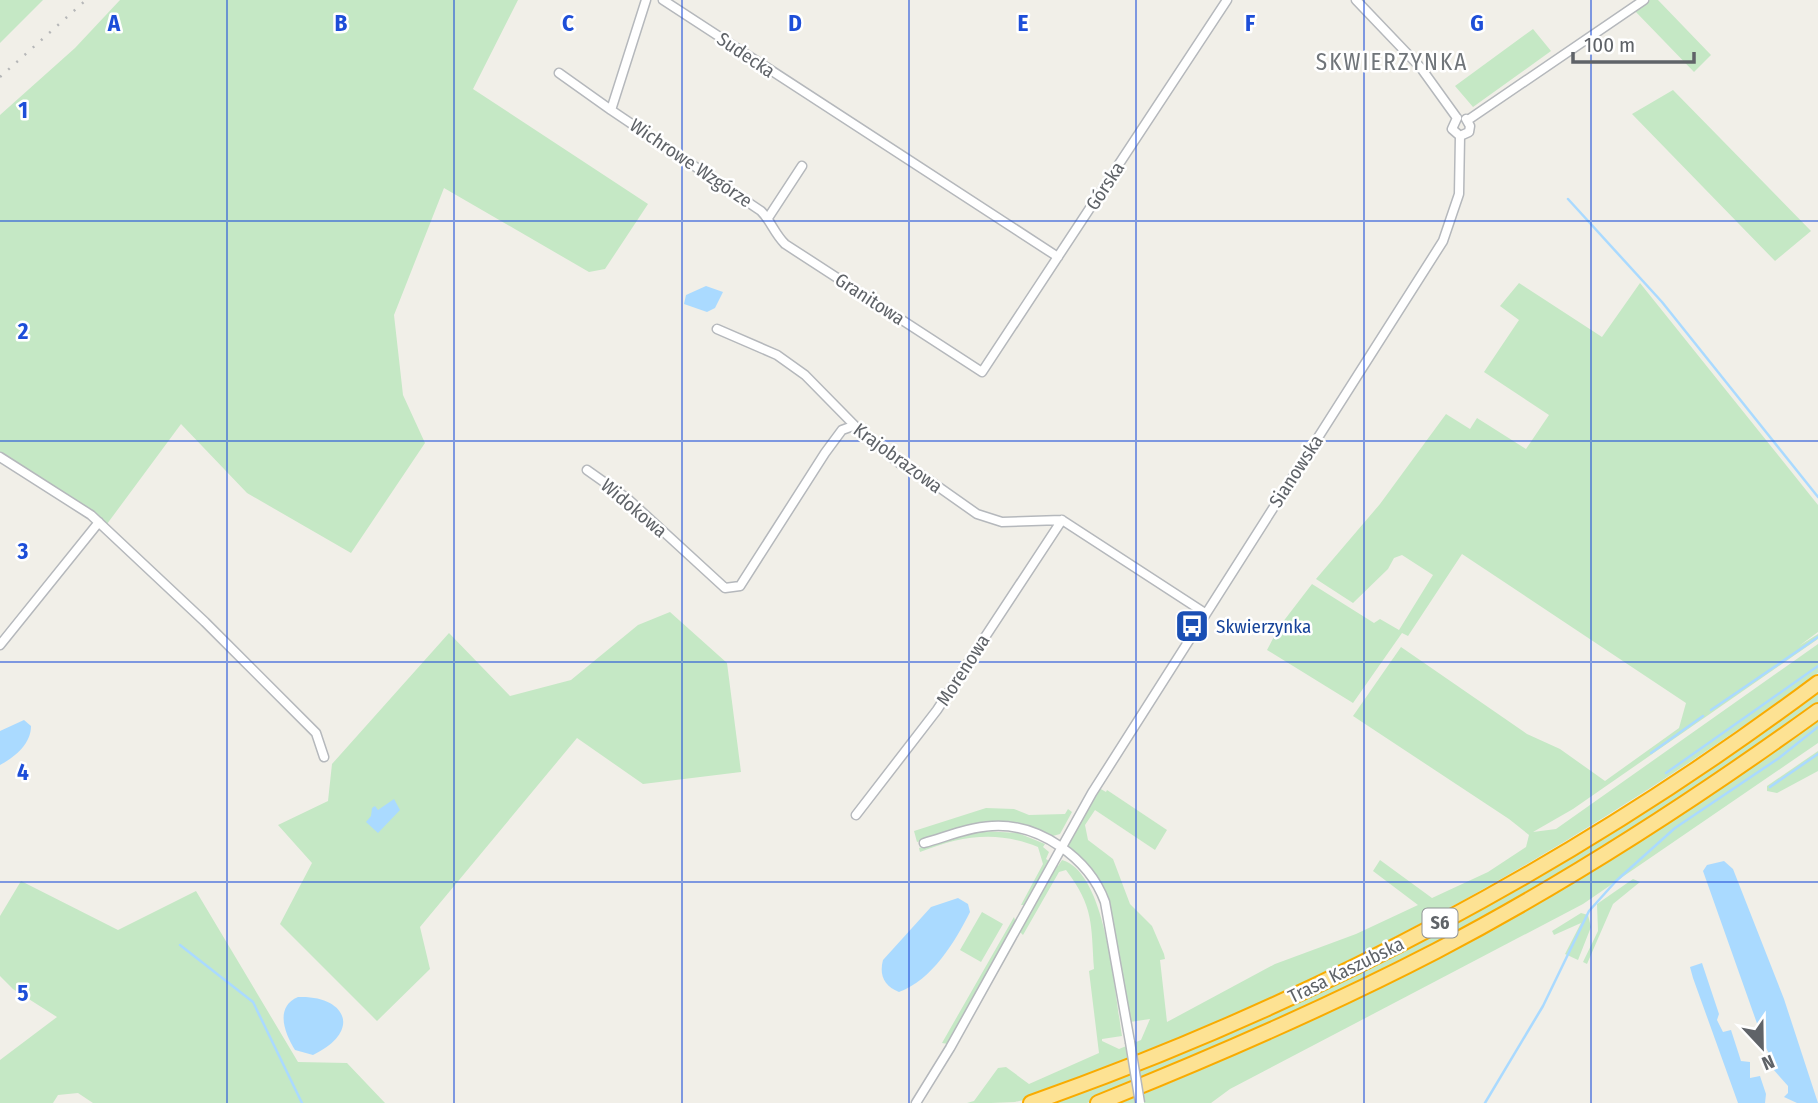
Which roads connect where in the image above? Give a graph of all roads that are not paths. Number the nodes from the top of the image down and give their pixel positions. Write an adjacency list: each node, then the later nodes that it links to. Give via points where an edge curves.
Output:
1 (646, 0): 7 (street, Wichrowe Wzgórze)
2 (663, 0): 13 (street, Sudecka)
3 (1227, 0): 13 (street, Górska)
4 (1356, 0): 8 (street, via 1421,68)
5 (1644, 0): 9 (street)
6 (559, 73): 7 (street, Wichrowe Wzgórze)
7 (611, 110): 12 (street, Wichrowe Wzgórze)
8 (1457, 118): 9 (street); 10 (street, via 1452,129)
9 (1468, 120): 10 (street, via 1469,132)
10 (1460, 136): 21 (street, Sianowska, via 1459,194 1443,241)
11 (802, 166): 12 (street)
12 (768, 218): 15 (street, Granitowa, via 785,244)
13 (1058, 257): 15 (street, Górska)
14 (717, 330): 16 (street, Krajobrazowa, via 777,355 805,375)
15 (982, 372)
16 (853, 426): 18 (street, Widokowa, via 842,430 825,453 740,586 725,588 628,499); 19 (street, Krajobrazowa, via 899,463 977,514 1002,522)
17 (0, 457): 20 (street)
18 (587, 470)
19 (1062, 520): 21 (street); 26 (street, Morenowa, via 937,710)
20 (99, 522): 22 (street); 25 (street, via 316,733)
21 (1205, 613): 28 (street, Sianowska)
22 (0, 645)
23 (1818, 683): 30 (highway, Trasa Kaszubska / S6, via 1650,800 1426,931 1274,1005)
24 (1818, 711): 31 (highway, Trasa Kaszubska / S6, via 1662,819 1511,910 1322,1008)
25 (324, 757)
26 (856, 815)
27 (924, 843): 28 (street, via 1000,826 1031,832)
28 (1060, 848): 29 (street, Sianowska); 32 (street, bridge, via 1090,873 1105,902)
29 (916, 1103)
30 (1031, 1103)
31 (1098, 1103)
32 (1140, 1103)

